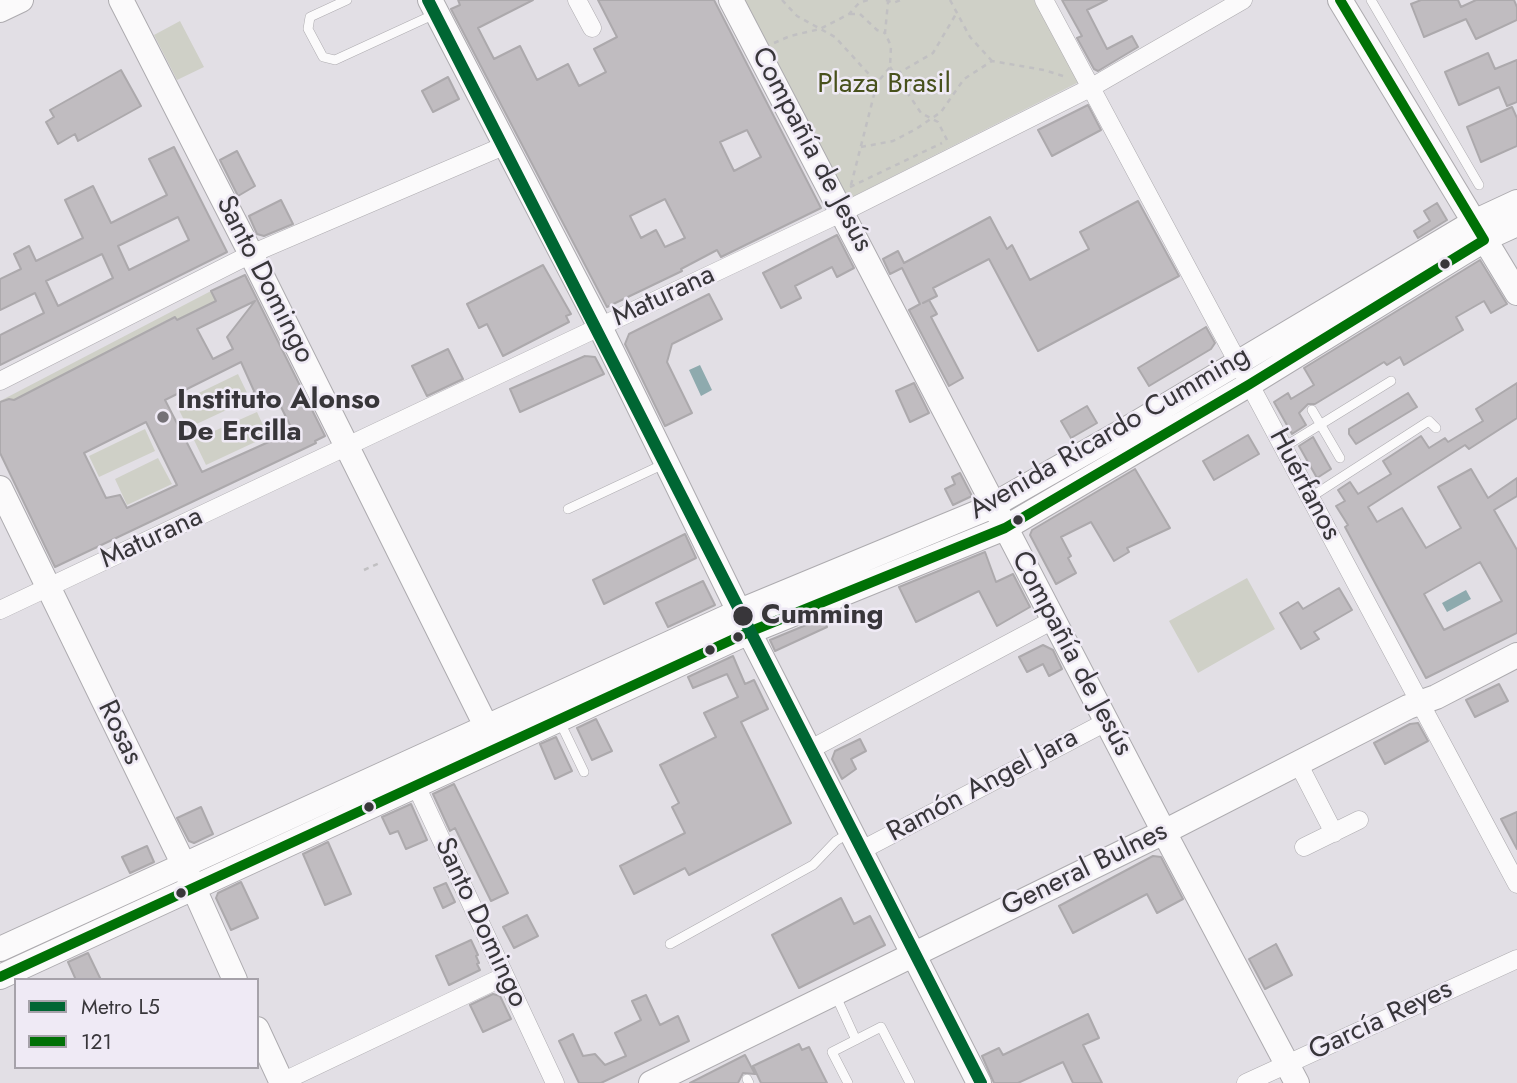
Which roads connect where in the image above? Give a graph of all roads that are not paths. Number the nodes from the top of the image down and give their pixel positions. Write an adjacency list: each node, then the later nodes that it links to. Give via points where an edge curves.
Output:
1 (21, 0): 11 (main road)
2 (121, 0): 20 (main road, Santo Domingo)
3 (347, 0): 10 (lane, via 310,17 308,29 323,57 335,60)
4 (577, 0): 12 (street)
5 (732, 0): 17 (main road, Compañía de Jesús)
6 (1044, 0): 13 (street, Huérfanos)
7 (1243, 0): 13 (street, Maturana)
8 (1340, 0): 19 (main road)
9 (1371, 0): 15 (lane)
10 (434, 7): 14 (main road)
11 (0, 10)
12 (592, 28)
13 (1091, 87): 17 (street, Maturana); 23 (street, Huérfanos)
14 (506, 145): 20 (street); 22 (main road)
15 (1479, 185)
16 (1517, 202): 19 (main road, Avenida Ricardo Cumming)
17 (851, 208): 22 (street, Maturana); 37 (main road, Compañía de Jesús)
18 (1517, 225): 19 (main road, Avenida Ricardo Cumming)
19 (1479, 231): 21 (main road); 23 (main road, Avenida Ricardo Cumming); 26 (main road, Avenida Ricardo Cumming)
20 (251, 254): 24 (street); 31 (main road, Santo Domingo)
21 (1517, 293)
22 (600, 327): 31 (street, Maturana); 34 (main road)
23 (1239, 362): 26 (street, Huérfanos); 30 (main road, Avenida Ricardo Cumming)
24 (0, 381)
25 (1391, 381): 28 (lane)
26 (1250, 384): 30 (main road, Avenida Ricardo Cumming); 32 (street, Huérfanos)
27 (1312, 410): 28 (lane)
28 (1321, 425): 32 (lane); 33 (lane)
29 (1436, 428): 36 (lane, via 1429,421)
30 (1136, 437): 37 (main road, Avenida Ricardo Cumming); 39 (main road, Avenida Ricardo Cumming)
31 (347, 446): 40 (street, Maturana); 48 (main road, Santo Domingo, via 382,530)
32 (1284, 447): 36 (street, Huérfanos)
33 (1340, 458)
34 (667, 463): 38 (lane); 43 (main road)
35 (0, 488): 40 (main road, Rosas)
36 (1311, 497): 45 (street, Huérfanos)
37 (994, 505): 39 (main road, Compañía de Jesús); 43 (main road, Avenida Ricardo Cumming)
38 (568, 509)
39 (1005, 528): 42 (main road, Compañía de Jesús); 43 (main road, Avenida Ricardo Cumming)
40 (48, 587): 41 (street, Maturana); 58 (main road, Rosas)
41 (0, 610)
42 (1053, 620): 47 (main road, Compañía de Jesús); 49 (street)
43 (744, 622): 46 (main road, Avenida Ricardo Cumming); 48 (main road, Avenida Ricardo Cumming); 49 (main road)
44 (1517, 655): 45 (main road, General Bulnes)
45 (1419, 703): 50 (main road, General Bulnes); 59 (street, Huérfanos)
46 (559, 720): 48 (main road, Avenida Ricardo Cumming); 51 (lane)
47 (1106, 722): 54 (main road, Compañía de Jesús); 56 (street, Ramón Angel Jara)
48 (493, 738): 52 (main road, Avenida Ricardo Cumming)
49 (808, 750): 56 (main road)
50 (1298, 763): 54 (main road, General Bulnes); 55 (street)
51 (584, 772)
52 (411, 774): 58 (main road, Avenida Ricardo Cumming); 60 (main road, Avenida Ricardo Cumming); 65 (street, Santo Domingo)
53 (1359, 820): 55 (street)
54 (1164, 832): 63 (main road, General Bulnes); 71 (main road, Compañía de Jesús)
55 (1334, 833): 57 (street)
56 (855, 842): 61 (lane, via 836,841 813,865); 63 (main road)
57 (1304, 847)
58 (184, 866): 60 (main road, Rosas); 62 (main road, Avenida Ricardo Cumming)
59 (1517, 884)
60 (194, 889): 66 (main road, Avenida Ricardo Cumming); 67 (main road, Rosas)
61 (670, 944)
62 (0, 949)
63 (912, 953): 68 (main road, General Bulnes); 77 (main road)
64 (1517, 958): 71 (street, García Reyes)
65 (505, 976): 72 (street); 73 (street, Santo Domingo)
66 (0, 977)
67 (234, 978)
68 (834, 992): 70 (lane); 74 (main road, General Bulnes, via 732,1048)
69 (259, 1033): 72 (main road)
70 (856, 1040): 75 (lane, via 832,1052); 76 (lane, via 881,1027)
71 (1292, 1074): 78 (street, García Reyes)
72 (282, 1083)
73 (555, 1083)
74 (651, 1083)
75 (848, 1083)
76 (910, 1083)
77 (979, 1083)
78 (1246, 1083)

